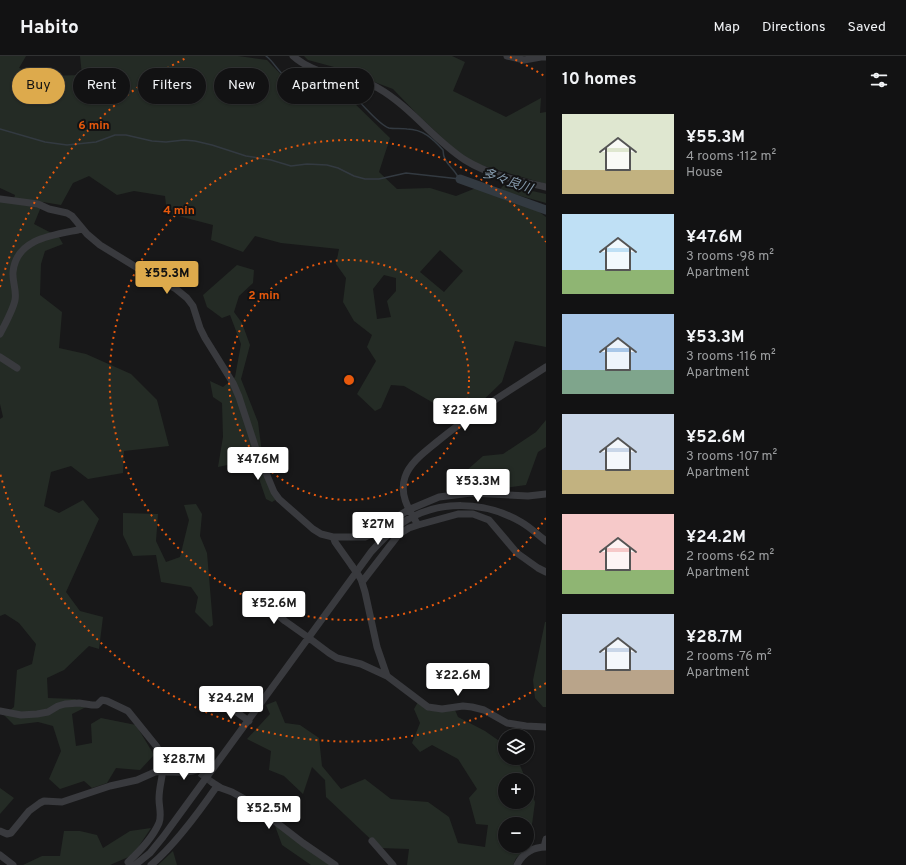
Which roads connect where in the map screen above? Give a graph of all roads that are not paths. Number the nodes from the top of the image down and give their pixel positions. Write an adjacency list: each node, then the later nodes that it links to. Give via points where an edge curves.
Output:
1 (293, 56): 4 (street, via 314,69 377,87 471,163 507,178)
2 (507, 56): 3 (street, via 524,60)
3 (546, 58)
4 (546, 187)
5 (0, 199): 6 (street, via 38,204 67,213)
6 (81, 228): 7 (street, via 35,240 17,258 12,274 16,299); 15 (street, via 100,244 187,298 193,306 205,338 239,397 274,492 314,530)
7 (0, 334)
8 (0, 357): 10 (street)
9 (546, 367): 12 (street, via 466,419 414,463 404,478 403,487)
10 (17, 368)
11 (546, 494): 12 (street, via 528,496 470,493 439,497)
12 (408, 510): 13 (street); 15 (street, via 366,537)
13 (413, 517): 14 (street); 16 (street, via 445,506 469,505 498,511 522,522); 20 (street, via 391,531 371,552)
14 (418, 525): 17 (street, via 458,514 473,514 489,520 517,554); 18 (street, via 399,534)
15 (334, 537): 18 (street, bridge)
16 (546, 540)
17 (546, 572)
18 (362, 581): 21 (street, via 377,647)
19 (270, 608): 20 (street)
20 (309, 638): 21 (street, via 337,658 361,664); 24 (street)
21 (388, 676): 25 (street, via 428,707 472,707 484,710 507,723)
22 (225, 704): 24 (street)
23 (0, 711): 27 (street, via 20,715 37,714 65,704 97,705 102,700 106,701 128,711 157,747)
24 (249, 721): 36 (street, via 163,837 150,853)
25 (546, 727)
26 (200, 770): 27 (street)
27 (164, 771): 28 (street, via 62,802 44,801 29,811 11,833); 33 (street, via 159,799 159,822)
28 (0, 831)
29 (546, 839): 31 (street)
30 (372, 841): 39 (street)
31 (545, 847): 40 (street, via 533,849 525,854)
32 (0, 855): 34 (street)
33 (129, 864): 35 (street)
34 (13, 865)
35 (121, 865)
36 (135, 865)
37 (151, 865): 38 (street, via 176,840 215,784 250,802)
38 (335, 865)
39 (393, 865)
40 (517, 865)

